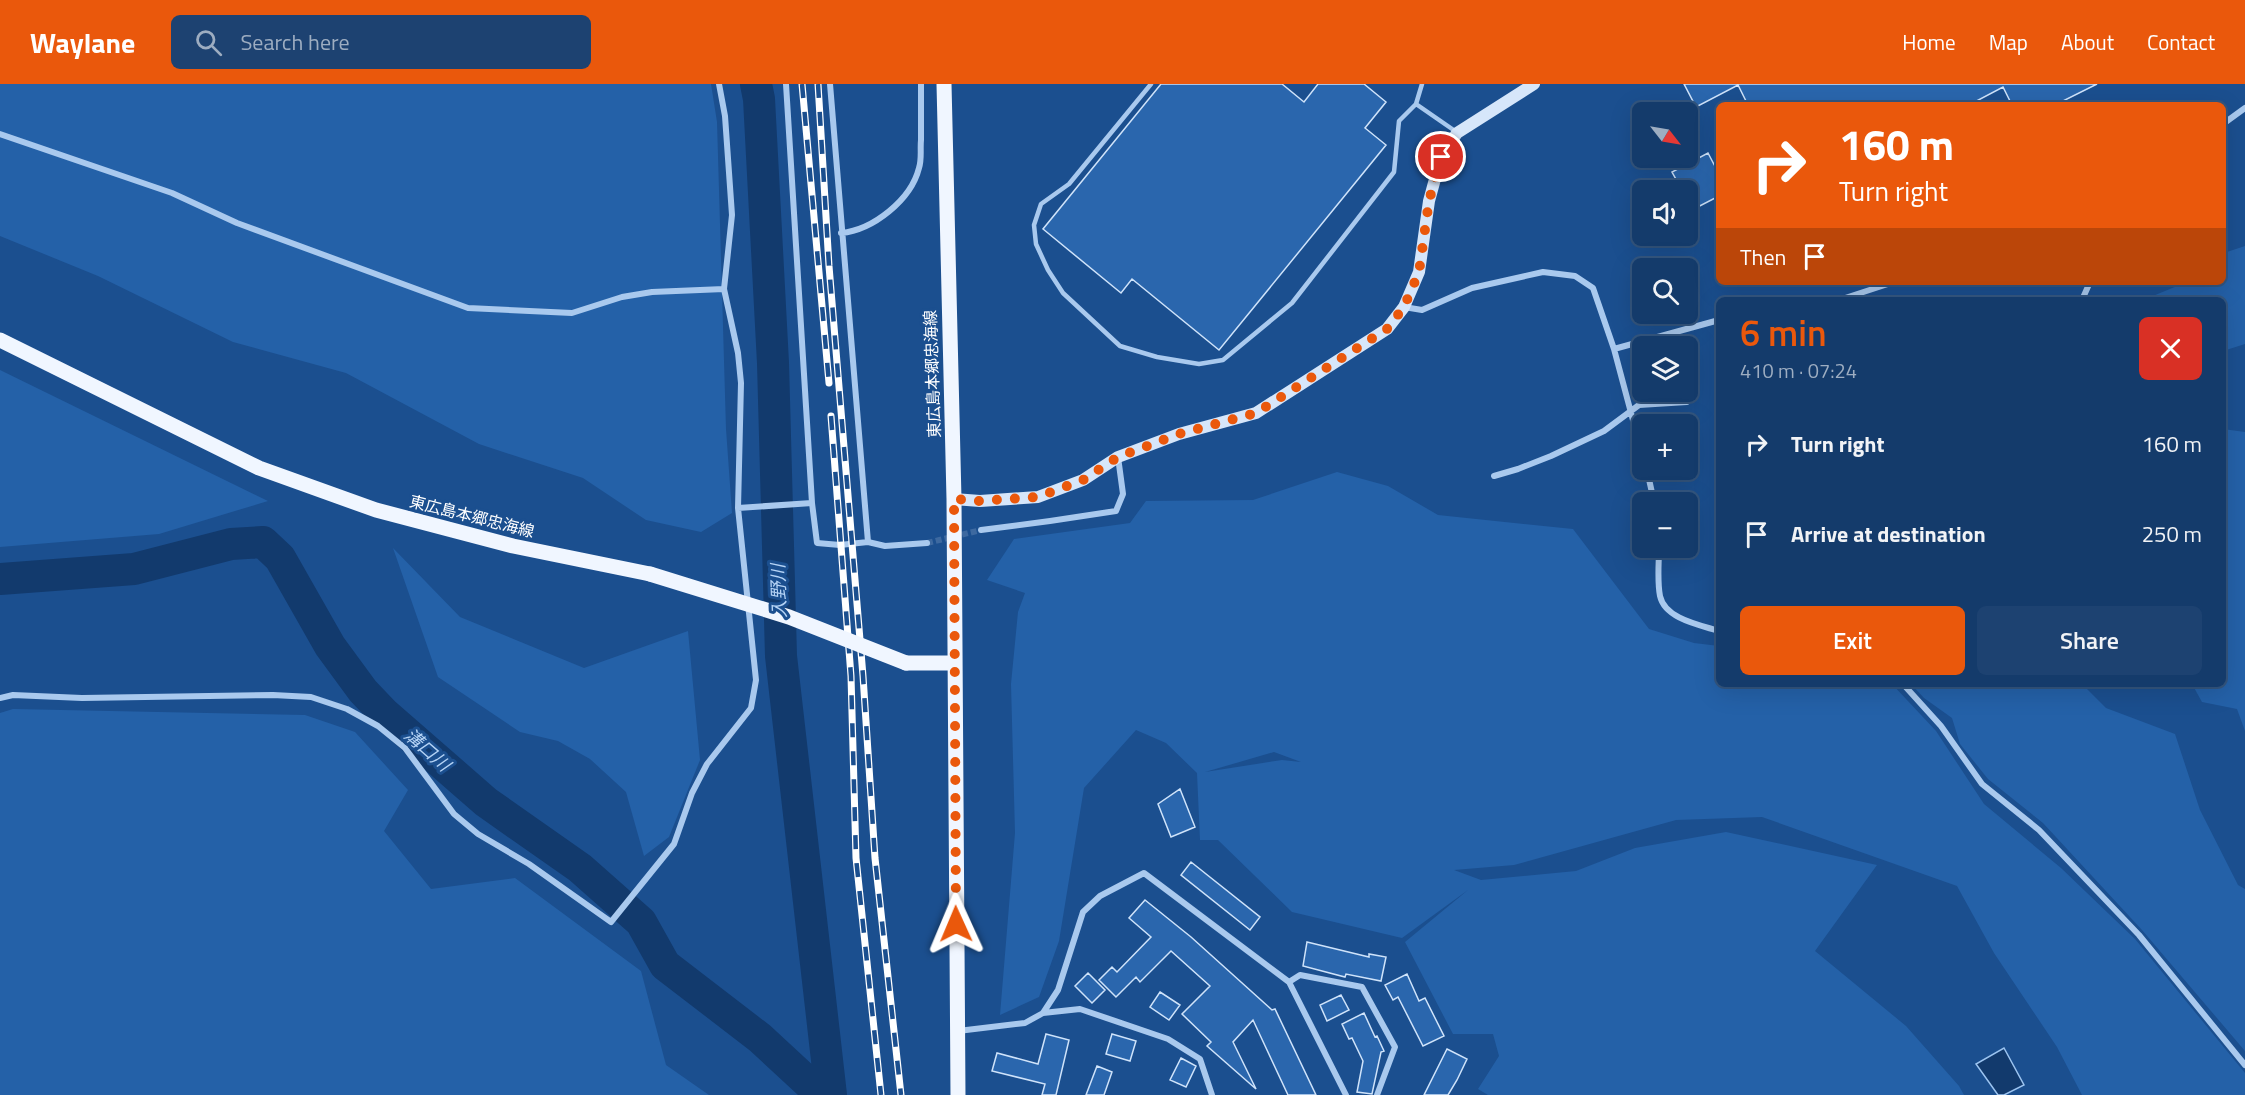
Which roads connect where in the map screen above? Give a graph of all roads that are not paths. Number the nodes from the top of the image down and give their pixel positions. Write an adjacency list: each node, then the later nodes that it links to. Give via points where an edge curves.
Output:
1 (718, 84): 16 (street, via 725,116 732,215)
2 (786, 84): 30 (street)
3 (830, 84): 14 (street)
4 (921, 84): 14 (street, via 920,166 916,179 887,214 856,232)
5 (944, 84): 29 (main road, 東広島本郷忠海線)
6 (1151, 84): 9 (lane, via 1069,184 1041,204 1034,225 1036,244 1063,294 1120,346 1199,364 1223,360 1292,303 1394,172 1399,121)
7 (1422, 84): 9 (lane)
8 (1534, 84): 12 (street)
9 (1416, 104): 12 (lane)
10 (2245, 108): 11 (street)
11 (2226, 122)
12 (1457, 133): 18 (street, via 1441,157 1429,201 1419,272)
13 (0, 134): 16 (street, via 172,193 237,224 468,308 572,313 652,292)
14 (841, 233): 33 (street)
15 (1885, 285): 17 (street)
16 (724, 289): 31 (street, via 741,383)
17 (1848, 297)
18 (1404, 307): 23 (street, via 1422,310 1472,288 1543,272 1575,276 1593,288); 27 (street, via 1387,329 1256,413 1179,434)
19 (1716, 321): 20 (street)
20 (1680, 331): 21 (street); 23 (street)
21 (1681, 336)
22 (0, 340): 37 (main road, 東広島本郷忠海線, bridge, via 259,468 366,507 513,546 650,574 789,617 906,663)
23 (1614, 349): 25 (street)
24 (1687, 402): 25 (street, via 1639,405)
25 (1631, 411): 26 (street); 28 (street, via 1604,431 1551,456)
26 (1632, 415)
27 (1118, 457): 29 (street, via 1083,480 1038,497); 32 (street, via 1124,494 1116,511)
28 (1494, 476)
29 (954, 499): 37 (main road, 東広島本郷忠海線)
30 (812, 502): 31 (street); 33 (street, via 817,543)
31 (738, 508): 39 (street, via 756,680 751,708 707,764 674,844 610,922 529,864 478,834 454,814 405,748 378,726 347,709 310,697 273,695)
32 (981, 530)
33 (868, 542): 34 (street, via 885,546)
34 (927, 543)
35 (1659, 558): 36 (street, via 1660,597 1670,611)
36 (1716, 631)
37 (955, 663): 42 (main road, 東広島本郷忠海線)
38 (1906, 687): 43 (street, via 1941,726 1982,784 2039,830 2139,935)
39 (0, 698)
40 (1288, 982): 41 (street, via 1144,873 1100,897 1083,912 1058,990); 46 (street); 47 (street, via 1300,975 1362,987 1395,1047)
41 (1043, 1013): 42 (street, via 1024,1023); 45 (street, via 1080,1009 1168,1039 1200,1059)
42 (957, 1031): 44 (main road, 東広島本郷忠海線)
43 (2245, 1065)
44 (958, 1095)
45 (1212, 1095)
46 (1346, 1095)
47 (1377, 1095)

